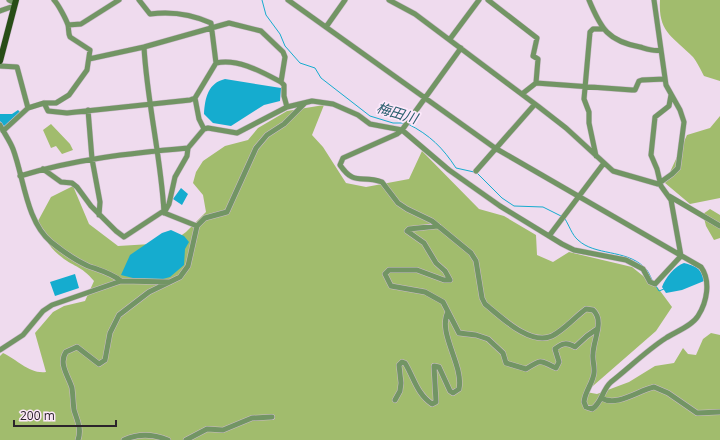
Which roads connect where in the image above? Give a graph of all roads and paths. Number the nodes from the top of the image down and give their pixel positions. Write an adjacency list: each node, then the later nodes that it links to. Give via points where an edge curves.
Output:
1 (54, 0): 14 (street, via 60,5)
2 (119, 0): 14 (street, via 81,24)
3 (139, 0): 16 (street, via 150,14 186,14 211,23)
4 (288, 0): 15 (street)
5 (345, 0): 15 (street)
6 (389, 0): 12 (street)
7 (479, 0): 18 (street)
8 (488, 0): 28 (street, via 537,38 532,53 538,59)
9 (589, 0): 17 (street)
10 (654, 0): 21 (street)
11 (13, 2): 13 (street); 23 (main road)
12 (401, 2): 18 (street)
13 (0, 11)
14 (68, 25): 22 (street, via 70,37 90,50)
15 (326, 27): 33 (street)
16 (212, 28): 19 (street); 24 (street); 27 (street, via 229,23 261,31 285,57)
17 (602, 29): 21 (street, via 619,42); 29 (street, via 592,29 590,32)
18 (450, 39): 20 (street)
19 (144, 47): 22 (street); 36 (street)
20 (461, 48): 30 (street); 33 (street)
21 (661, 50): 26 (street)
22 (89, 59): 35 (street, via 87,70 69,95 56,103)
23 (0, 61)
24 (216, 63): 27 (street, via 253,68); 32 (street)
25 (0, 66): 39 (street, via 17,67)
26 (665, 79): 29 (street, via 639,81 635,90); 31 (street)
27 (281, 82): 38 (street, via 284,85)
28 (536, 83): 29 (street); 30 (street)
29 (586, 87): 48 (street, via 585,102)
30 (522, 94): 37 (street)
31 (671, 95): 54 (street, via 669,106 656,114 654,119 651,155); 54 (street, via 684,122 680,159 675,172)
32 (195, 98): 36 (street); 42 (street, via 199,119)
33 (425, 98): 43 (street); 46 (street)
34 (306, 102): 38 (street); 43 (street, via 322,101 333,104 358,115 370,124); 59 (street, via 284,124 267,135 256,148 227,212 205,218)
35 (44, 103): 39 (street); 40 (street, via 48,111 58,113)
36 (152, 103): 40 (street); 47 (street)
37 (535, 104): 46 (street); 48 (street)
38 (287, 107): 42 (street, via 237,133)
39 (28, 108): 44 (street)
40 (88, 110): 49 (street)
41 (0, 125): 44 (street)
42 (204, 129): 45 (street)
43 (402, 130): 60 (street, via 343,158 340,164 353,179 382,182 398,203); 62 (street, via 449,170)
44 (3, 131): 53 (street, via 13,149)
45 (188, 148): 47 (street); 57 (street, via 187,156 175,177 169,204)
46 (495, 148): 52 (street); 56 (street)
47 (156, 150): 49 (street); 57 (street, via 163,188)
48 (596, 156): 50 (street)
49 (92, 159): 51 (street); 58 (street, via 100,202)
50 (604, 163): 54 (street, via 613,171 653,183); 56 (street)
51 (43, 169): 53 (street); 58 (street, via 61,182 77,186)
52 (476, 170)
53 (20, 176): 64 (street, via 36,220 51,242 86,265 116,276)
54 (661, 182): 55 (street)
55 (668, 195): 61 (street); 63 (street)
56 (578, 197): 62 (street); 63 (street)
57 (164, 213): 58 (street, via 124,236 116,232); 59 (street)
58 (99, 215)
59 (197, 226): 65 (street, via 188,266 180,277)
60 (438, 226): 66 (street, via 408,231 424,242 450,280 417,270 389,270 385,274 391,286 426,292 443,302); 67 (street, via 466,249 476,261 485,304 521,333 551,336 577,315 590,309 596,312 598,317)
61 (720, 226)
62 (549, 236): 63 (street, via 574,250 626,260 643,269 654,284)
63 (681, 256): 69 (street, via 694,262 704,272 708,288 698,316 684,328 665,338 610,384)
64 (121, 281): 65 (street); 68 (street, via 52,304 23,335)
65 (171, 282): 73 (street, via 149,292 119,315 110,332 105,360 99,364 77,346 64,355 64,370 72,387 74,410 80,431)
66 (448, 312): 67 (street, via 459,332 488,339 503,353 506,363 524,369 540,361 556,368 559,362 555,349 562,344 575,347); 70 (street, via 447,332 460,377 458,389 450,392 438,367 434,366 436,402 432,404 422,396 408,368 402,362 399,365 400,391)
67 (597, 329): 69 (street, via 592,352 594,373 584,404 592,409 598,406)
68 (1, 347)
69 (601, 398): 71 (street, via 616,401 654,387 668,393 697,413)
70 (395, 400)
71 (720, 412)
72 (272, 417): 76 (street, via 252,418 223,430 207,429)
73 (78, 440)
74 (124, 440): 75 (street, via 154,434)
75 (168, 440)
76 (186, 440)

